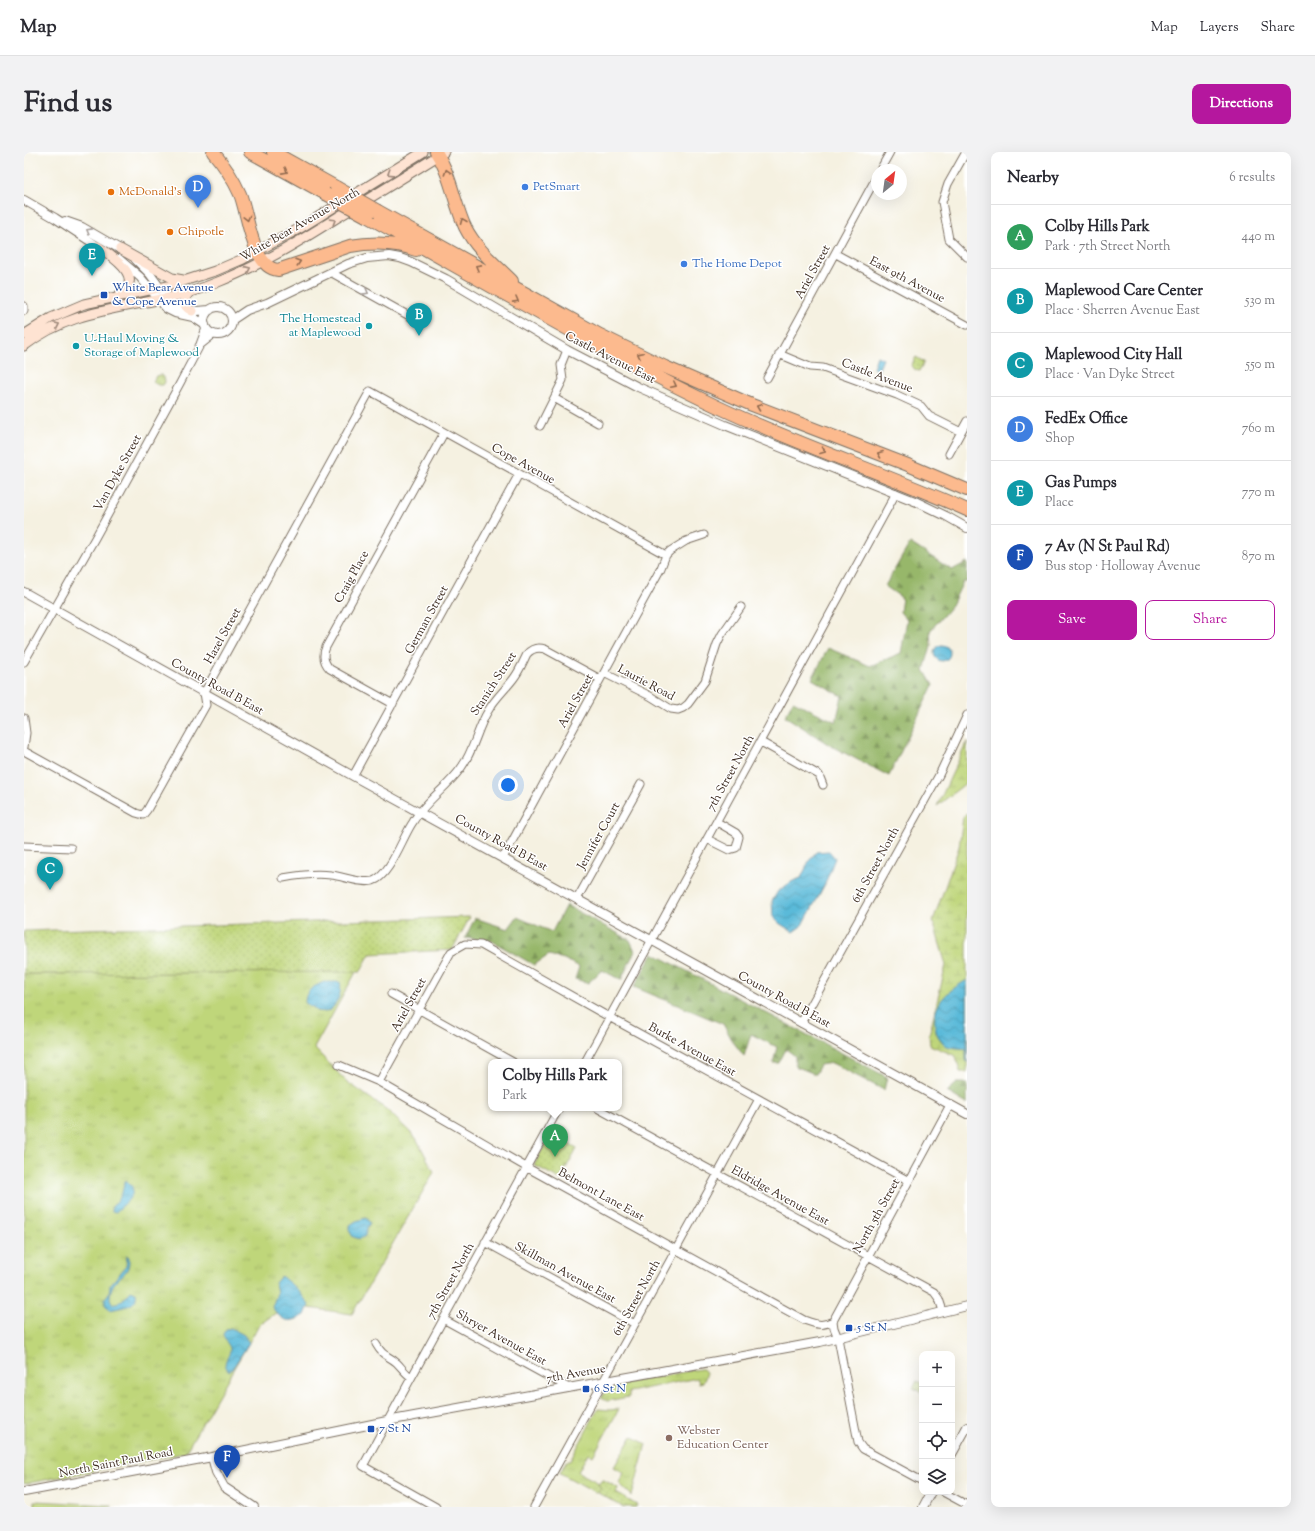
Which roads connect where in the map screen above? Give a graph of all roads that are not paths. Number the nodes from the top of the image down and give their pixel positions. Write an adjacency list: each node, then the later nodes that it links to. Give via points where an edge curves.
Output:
1 (213, 152): 17 (highway, one-way to 17, via 238,189 254,246)
2 (250, 152): 10 (highway, one-way to 10)
3 (273, 152): 10 (highway)
4 (423, 152): 17 (main road, White Bear Avenue North, one-way to 17, via 302,227)
5 (890, 152): 8 (street)
6 (966, 152): 18 (street, via 948,184 942,202 949,239)
7 (440, 153): 17 (main road, White Bear Avenue North, one-way to 7, via 306,237); 24 (highway, one-way to 7, via 484,254 470,236)
8 (883, 164)
9 (871, 187): 16 (street, Ariel Street)
10 (331, 190): 12 (highway, bridge)
11 (24, 200): 13 (street)
12 (373, 214): 19 (highway); 24 (highway, one-way to 12)
13 (54, 218): 14 (street); 15 (street, one-way to 13, via 82,227)
14 (98, 246): 22 (street, via 129,266); 25 (main road, via 128,272 127,288)
15 (120, 249): 21 (main road, via 172,278); 22 (street, via 142,266)
16 (836, 254): 35 (street, East 9th Avenue); 42 (street, Ariel Street)
17 (261, 257): 19 (highway, one-way to 19, via 273,270 278,270 350,246 384,243 409,247); 21 (main road, White Bear Avenue North); 23 (main road, White Bear Avenue North, one-way to 17, via 230,277)
18 (967, 257)
19 (458, 267): 54 (highway, one-way to 54, via 698,397 745,419)
20 (332, 273): 30 (street, Castle Avenue East); 33 (street, one-way to 33); 41 (street, Castle Avenue East, via 367,258 389,256 405,260 446,279)
21 (188, 280): 22 (main road, White Bear Avenue North)
22 (155, 288): 25 (main road, White Bear Avenue North); 26 (street)
23 (191, 291): 26 (main road, White Bear Avenue North); 28 (main road, via 184,302 187,308)
24 (524, 292): 52 (highway, one-way to 24, via 752,405 687,377 611,340)
25 (116, 297): 38 (main road, White Bear Avenue North, via 64,312)
26 (163, 299): 28 (street, via 176,307); 36 (street, via 170,311 193,317); 39 (main road, White Bear Avenue North, one-way to 26, via 46,331 78,317)
27 (24, 306): 31 (street)
28 (192, 310): 29 (street)
29 (210, 310): 32 (street, via 221,308); 36 (street, via 205,316)
30 (247, 310): 32 (street); 34 (street)
31 (24, 311)
32 (228, 312): 34 (street)
33 (410, 317)
34 (232, 320): 37 (street, via 226,332)
35 (967, 325)
36 (205, 326): 37 (street); 40 (street, Van Dyke Street)
37 (214, 334): 40 (street, Van Dyke Street)
38 (24, 335)
39 (24, 346)
40 (199, 347): 65 (street, Van Dyke Street)
41 (567, 350): 45 (street, via 561,365 563,380); 57 (street, Castle Avenue East, via 686,408)
42 (779, 354): 43 (street, Ariel Street); 49 (street, Castle Avenue, via 810,367 823,368 896,394 921,406 929,416)
43 (767, 378)
44 (370, 392): 50 (street, Cope Avenue); 69 (street, Hazel Street)
45 (554, 398): 47 (street); 48 (street)
46 (967, 421): 49 (street)
47 (598, 423)
48 (540, 426)
49 (961, 432): 51 (street)
50 (444, 433): 53 (street, Cope Avenue); 70 (street, Craig Place, via 324,654 325,662 330,669)
51 (949, 454)
52 (916, 468): 55 (highway); 56 (highway)
53 (519, 474): 62 (street, Cope Avenue); 70 (street, German Street)
54 (907, 484): 58 (highway); 59 (highway)
55 (967, 485)
56 (967, 490)
57 (896, 493): 60 (street, Castle Avenue East); 73 (street, 7th Street North)
58 (967, 510)
59 (967, 517)
60 (967, 528)
61 (704, 535): 62 (street, via 686,541)
62 (666, 555): 68 (street, Ariel Street)
63 (24, 592): 65 (street, County Road B East)
64 (741, 607): 68 (street, Laurie Road, via 721,637 705,681 686,705 678,710 670,709 650,696)
65 (54, 609): 67 (street); 69 (street, County Road B East)
66 (535, 648): 68 (street, Laurie Road, via 549,650); 79 (street, Stanich Street, via 527,654 518,673 488,710 461,769)
67 (24, 662)
68 (602, 676): 84 (street, Ariel Street)
69 (204, 693): 75 (street, Hazel Street, via 206,705 144,814 136,813); 76 (street, County Road B East)
70 (393, 704): 76 (street, German Street)
71 (967, 715): 92 (street, 6th Street North, via 939,775)
72 (24, 718): 74 (street)
73 (760, 742): 78 (street, via 819,775); 80 (street, 7th Street North)
74 (24, 747)
75 (24, 751)
76 (353, 776): 79 (street, County Road B East)
77 (640, 784): 86 (street, Jennifer Court)
78 (823, 785)
79 (420, 812): 84 (street, County Road B East); 85 (street, Stanich Street, via 379,878 367,881 317,874)
80 (717, 822): 81 (street, 7th Street North); 81 (street, via 736,833 739,842 736,848 729,850)
81 (708, 839): 87 (street, 7th Street North)
82 (24, 846): 83 (street)
83 (71, 848)
84 (503, 858): 86 (street, County Road B East)
85 (283, 878)
86 (577, 899): 87 (street, County Road B East)
87 (651, 941): 91 (street, 7th Street North); 92 (street, County Road B East)
88 (465, 944): 90 (street, Ariel Street, via 451,952); 91 (street, Burke Avenue East, via 481,945)
89 (391, 994): 90 (street)
90 (419, 1010): 93 (street); 96 (street, Ariel Street)
91 (609, 1018): 94 (street, 7th Street North); 97 (street, Burke Avenue East)
92 (801, 1024): 98 (street, County Road B East)
93 (509, 1059)
94 (587, 1059)
95 (339, 1065): 96 (street, Belmont Lane East)
96 (379, 1082): 102 (street, Belmont Lane East)
97 (759, 1099): 103 (street, 6th Street North); 104 (street, Burke Avenue East)
98 (950, 1105): 101 (street, County Road B East); 104 (street, North 5th Street)
99 (557, 1111): 102 (street, 7th Street North)
100 (602, 1111): 103 (street, Eldridge Avenue East)
101 (967, 1114)
102 (526, 1167): 105 (street, 7th Street North); 106 (street, Belmont Lane East)
103 (718, 1174): 106 (street, 6th Street North); 107 (street, Eldridge Avenue East)
104 (909, 1181): 107 (street, North 5th Street)
105 (485, 1242): 110 (street, 7th Street North); 112 (street, Skillman Avenue East)
106 (677, 1249): 111 (street, Belmont Lane East, via 804,1320 817,1325 826,1325); 112 (street, 6th Street North)
107 (868, 1256): 109 (street, Eldridge Avenue East, via 934,1292 940,1299); 111 (street, North 5th Street)
108 (967, 1306): 109 (street, 7th Avenue)
109 (943, 1311): 113 (street, 7th Avenue)
110 (443, 1319): 115 (street, 7th Street North); 117 (street, Shryer Avenue East)
111 (833, 1321): 113 (street)
112 (635, 1324): 116 (street, 6th Street North)
113 (838, 1338): 116 (street, 7th Avenue); 122 (street, via 860,1446)
114 (376, 1344): 115 (street, via 381,1354 398,1363)
115 (411, 1377): 118 (street, 7th Street North)
116 (603, 1382): 117 (street, 7th Avenue); 129 (street, 6th Street North)
117 (569, 1388): 118 (street, 7th Avenue)
118 (387, 1421): 121 (street, 7th Avenue); 128 (street, 7th Street North, via 363,1466)
119 (967, 1427): 120 (street)
120 (955, 1449)
121 (212, 1457): 123 (street, North Saint Paul Road); 127 (street, via 224,1487)
122 (919, 1479)
123 (24, 1492)
124 (929, 1495): 130 (street)
125 (949, 1495): 126 (street)
126 (967, 1505)
127 (254, 1507)
128 (436, 1507)
129 (534, 1507)
130 (923, 1507)

